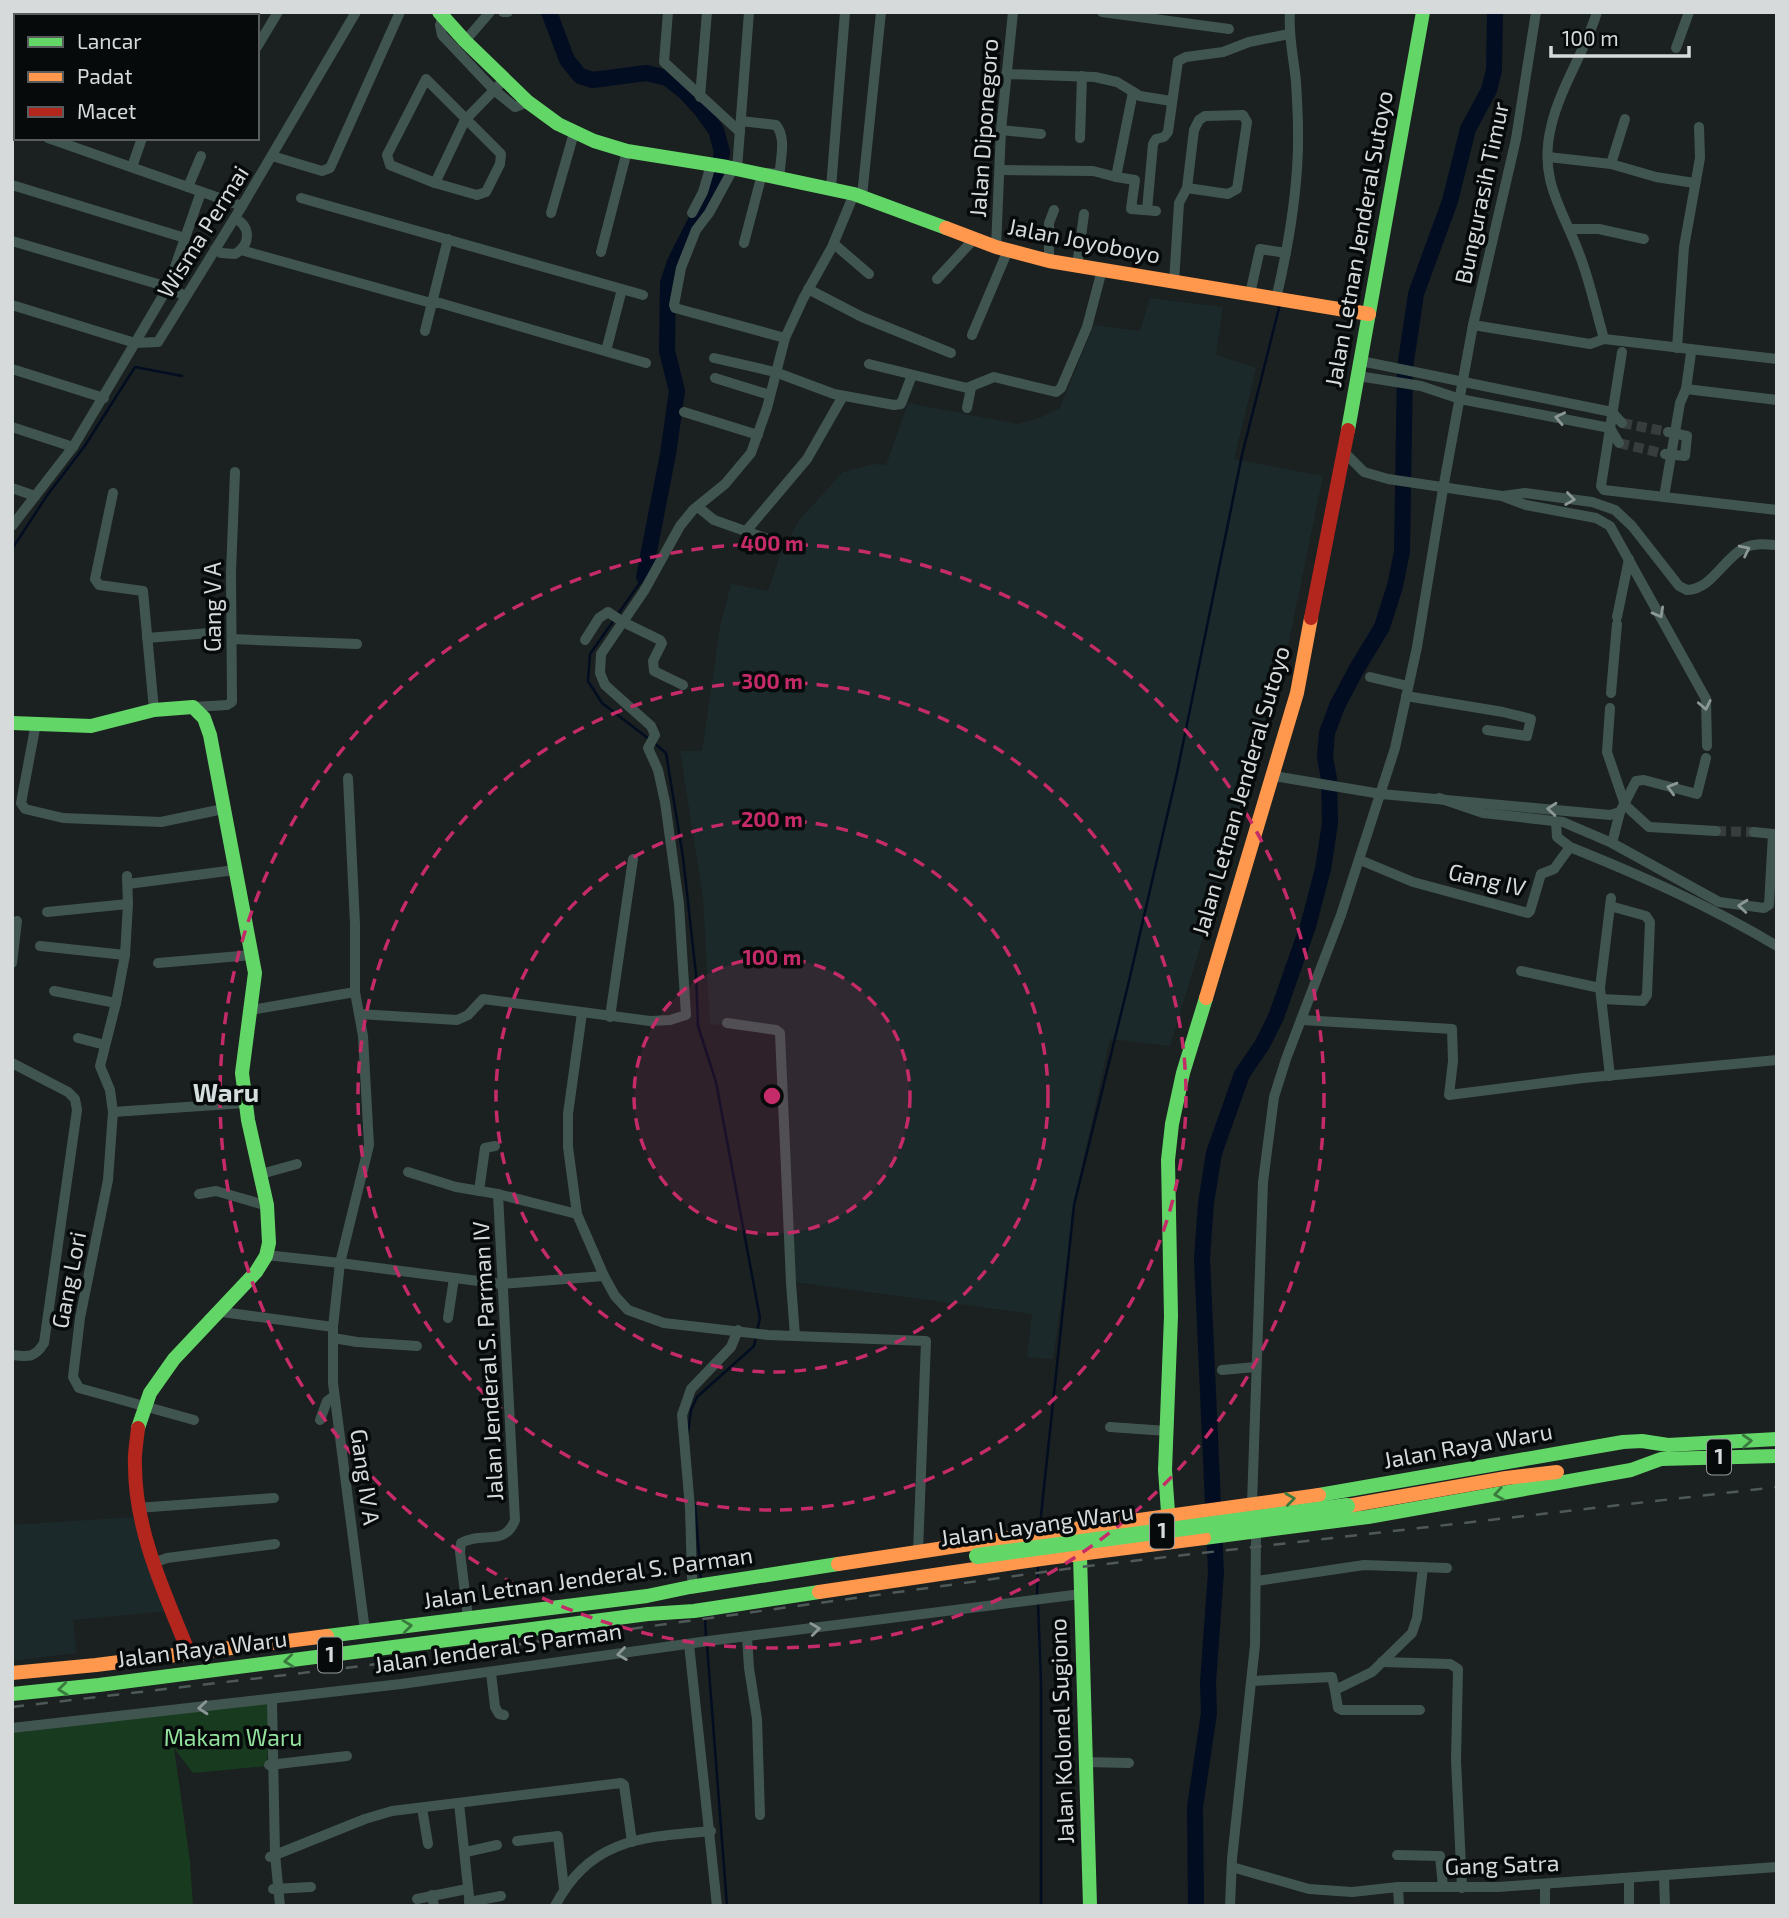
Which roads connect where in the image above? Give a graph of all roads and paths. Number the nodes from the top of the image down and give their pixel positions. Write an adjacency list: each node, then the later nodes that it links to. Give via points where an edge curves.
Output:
1 (278, 12): 22 (street)
2 (356, 12): 43 (street, Wisma Permai)
3 (400, 12): 43 (street, via 330,169 322,172)
4 (490, 12): 23 (street)
5 (503, 12): 6 (street)
6 (508, 12)
7 (668, 12): 29 (street, via 664,62)
8 (707, 12): 29 (street)
9 (748, 12): 33 (street)
10 (845, 12): 55 (street)
11 (881, 12): 58 (street)
12 (1013, 12): 25 (street, Jalan Diponegoro)
13 (1102, 12): 20 (street)
14 (1290, 12): 21 (street)
15 (1423, 12): 94 (main road, Jalan Letnan Jenderal Sutoyo)
16 (1536, 12): 95 (street, Bungurasih Timur, via 1516,139)
17 (1597, 12): 44 (street, via 1557,104)
18 (1689, 12): 24 (street)
19 (441, 14): 23 (main road, Jalan Joyoboyo); 27 (street, via 442,35)
20 (1229, 29)
21 (1289, 34): 30 (street, via 1223,52 1182,57); 78 (street, via 1298,134 1296,189)
22 (259, 41)
23 (465, 41): 27 (main road, Jalan Joyoboyo)
24 (1676, 48)
25 (1006, 74): 26 (street); 35 (street, Jalan Diponegoro)
26 (1082, 76): 28 (street, via 1116,82); 38 (street)
27 (499, 85): 32 (street); 36 (main road, Jalan Joyoboyo)
28 (1133, 92): 30 (street); 50 (street)
29 (699, 97): 33 (street)
30 (1171, 102): 50 (street, via 1168,132 1153,144 1151,210 1131,208 1135,180)
31 (1625, 119): 45 (street)
32 (465, 120): 51 (street); 51 (street, via 499,151 500,164 482,194); 51 (street, via 424,80 387,159 390,165)
33 (741, 127): 46 (street); 46 (street, via 780,128 780,170 773,174)
34 (1699, 127): 52 (street, via 1700,158)
35 (1001, 130): 37 (street); 48 (street, Jalan Diponegoro)
36 (574, 133): 41 (main road, Jalan Joyoboyo); 62 (street)
37 (1041, 134)
38 (1080, 138)
39 (141, 140): 47 (street)
40 (70, 142): 47 (street)
41 (626, 150): 46 (main road, Jalan Joyoboyo); 77 (street)
42 (201, 156): 54 (street)
43 (272, 156): 60 (street, Wisma Permai)
44 (1549, 157): 45 (street); 66 (street, via 1548,177)
45 (1611, 164): 52 (street)
46 (727, 166): 49 (main road, Jalan Joyoboyo); 63 (street, via 703,192); 98 (street, via 681,268 675,307)
47 (132, 167): 54 (street)
48 (1000, 170): 50 (street, via 1093,171); 76 (street, Jalan Diponegoro)
49 (762, 174): 55 (main road, Jalan Joyoboyo); 72 (street)
50 (1116, 177)
51 (435, 183)
52 (1694, 183): 101 (street)
53 (12, 185): 67 (street)
54 (188, 187): 57 (street)
55 (831, 188): 58 (main road, Jalan Joyoboyo)
56 (1187, 188): 56 (street, via 1228,194 1237,189 1247,122 1243,115 1199,120); 84 (street, via 1179,203)
57 (201, 192): 60 (street); 67 (street, Wisma Permai)
58 (858, 195): 69 (main road, Jalan Joyoboyo); 73 (street)
59 (301, 198): 68 (street)
60 (242, 206): 65 (street, Wisma Permai)
61 (1054, 210): 79 (street, via 1049,223)
62 (551, 213)
63 (692, 213)
64 (1084, 214): 80 (street)
65 (235, 218): 74 (street, via 247,232); 75 (street, Wisma Permai)
66 (1569, 229): 70 (street, via 1599,229); 99 (street)
67 (185, 238): 85 (street, Wisma Permai)
68 (447, 239): 86 (street); 92 (street)
69 (974, 239): 76 (main road, Jalan Joyoboyo); 83 (street)
70 (1644, 239)
71 (12, 241): 85 (street)
72 (744, 243)
73 (834, 244): 82 (street); 87 (street)
74 (243, 247): 75 (street, via 228,255); 92 (street)
75 (215, 249): 90 (street, Wisma Permai)
76 (1002, 249): 79 (main road, Jalan Joyoboyo); 97 (street, Jalan Diponegoro)
77 (601, 253)
78 (1286, 253): 88 (street, via 1260,249); 91 (street)
79 (1049, 261): 80 (main road, Jalan Joyoboyo)
80 (1077, 266): 81 (main road, Jalan Joyoboyo)
81 (1102, 270): 84 (main road, Jalan Joyoboyo); 118 (street, via 1087,327 1059,391 994,377)
82 (869, 274)
83 (937, 279)
84 (1174, 282): 88 (main road, Jalan Joyoboyo)
85 (169, 287): 90 (street); 100 (street, Wisma Permai)
86 (622, 289): 89 (street); 102 (street)
87 (808, 289): 98 (street); 104 (street)
88 (1250, 294): 91 (main road, Jalan Joyoboyo)
89 (643, 295)
90 (185, 296): 100 (street, Wisma Permai, via 159,342)
91 (1282, 300): 94 (main road, Jalan Joyoboyo)
92 (434, 301): 96 (street); 102 (street)
93 (12, 305): 100 (street)
94 (1369, 314): 110 (main road, Jalan Letnan Jenderal Sutoyo)
95 (1473, 325): 99 (street, via 1590,344); 116 (street, Bungurasih Timur)
96 (425, 331)
97 (972, 335)
98 (785, 338): 112 (street)
99 (1604, 339): 101 (street)
100 (135, 344): 123 (street, Wisma Permai)
101 (1677, 348): 107 (street)
102 (606, 351): 108 (street)
103 (1622, 352): 129 (street)
104 (951, 353)
105 (1691, 353): 119 (street)
106 (714, 358): 112 (street)
107 (1777, 359)
108 (646, 363)
109 (869, 365): 114 (street)
110 (1359, 368): 113 (street); 117 (street); 136 (main road, Jalan Letnan Jenderal Sutoyo)
111 (12, 369): 123 (street)
112 (775, 372): 121 (street); 122 (street)
113 (1420, 372): 116 (street); 117 (street)
114 (912, 375): 118 (street); 122 (street, via 900,405)
115 (715, 378): 121 (street)
116 (1464, 381): 120 (street); 124 (street, Bungurasih Timur)
117 (1418, 386): 124 (street)
118 (971, 388): 126 (street)
119 (1686, 390): 125 (street); 145 (street, via 1672,432)
120 (1513, 391): 127 (street); 129 (street)
121 (770, 395): 133 (street)
122 (843, 396): 149 (street, via 807,459)
123 (104, 398): 135 (street, Wisma Permai)
124 (1460, 398): 127 (street); 141 (street, Bungurasih Timur)
125 (1777, 400)
126 (967, 408)
127 (1510, 408): 132 (street, one-way to 127)
128 (684, 412): 133 (street)
129 (1612, 412): 130 (street); 132 (street)
130 (1622, 423)
131 (12, 427): 135 (street)
132 (1610, 428): 134 (street); 145 (street, via 1602,488)
133 (758, 435): 146 (street, via 742,465)
134 (1619, 443)
135 (72, 447): 143 (street, Wisma Permai)
136 (1343, 452): 138 (street); 139 (main road, Jalan Letnan Jenderal Sutoyo)
137 (234, 472): 156 (street, Gang V A)
138 (1364, 472): 139 (street); 141 (street)
139 (1338, 481): 171 (main road, Jalan Letnan Jenderal Sutoyo, via 1297,693)
140 (12, 488): 143 (street)
141 (1443, 489): 144 (street); 161 (street, Bungurasih Timur)
142 (113, 493): 155 (street, via 94,579 99,585 142,590)
143 (35, 496): 148 (street, Wisma Permai)
144 (1502, 496): 151 (street, one-way to 151, via 1525,493 1592,502 1615,510 1687,590 1700,587 1745,548); 152 (street, via 1596,518 1609,526)
145 (1664, 497): 147 (street)
146 (695, 509): 149 (street); 153 (street)
147 (1777, 510)
148 (12, 526)
149 (747, 530): 150 (street)
150 (765, 538)
151 (1777, 545)
152 (1629, 559): 162 (street, via 1617,621); 169 (street, one-way to 169, via 1707,703)
153 (619, 619): 157 (street, via 605,612); 160 (street, via 660,640 654,671); 203 (street, via 600,654 600,673 609,690 651,726 655,735 648,750 666,802 687,1011 684,1017 670,1020)
154 (210, 634): 155 (street)
155 (147, 638): 165 (street)
156 (232, 639): 158 (street); 163 (street, Gang V A, via 232,702)
157 (585, 640)
158 (357, 645)
159 (1370, 677): 161 (street)
160 (683, 685)
161 (1407, 691): 168 (street, via 1531,720 1527,736); 173 (street, Bungurasih Timur)
162 (1611, 694)
163 (193, 707): 165 (main road); 176 (main road, via 207,723)
164 (1609, 708): 175 (street, via 1607,752)
165 (154, 710): 167 (main road, via 91,726)
166 (12, 723): 167 (main road)
167 (36, 723): 176 (street, via 21,803 25,808 63,818 161,822)
168 (1487, 730)
169 (1707, 746)
170 (1706, 758): 175 (street, one-way to 175, via 1697,794 1636,781)
171 (1274, 776): 173 (street); 241 (main road, Jalan Letnan Jenderal Sutoyo, via 1174,1115 1168,1160 1171,1316)
172 (348, 778): 197 (street, Gang IV A)
173 (1381, 794): 174 (street); 183 (street, Bungurasih Timur)
174 (1439, 798): 175 (street, one-way to 174, via 1610,814); 177 (street, via 1483,813)
175 (1622, 808): 178 (street, via 1649,827); 180 (street)
176 (223, 809): 184 (main road)
177 (1556, 822): 180 (street); 181 (street, via 1557,837)
178 (1716, 831)
179 (1754, 832): 180 (street, one-way to 180, via 1773,834 1769,905 1764,908 1719,902)
180 (1612, 843)
181 (1570, 846): 183 (street, Gang IV, via 1554,869 1541,874 1528,913 1413,882); 189 (street, via 1716,911)
182 (633, 859): 203 (street)
183 (1360, 860): 204 (street, Bungurasih Timur)
184 (235, 870): 185 (street, Gang Lori, via 128,880); 191 (main road)
185 (128, 904): 186 (street); 190 (street, Gang Lori)
186 (47, 912)
187 (17, 921): 192 (street)
188 (40, 946): 190 (street)
189 (1777, 946)
190 (125, 955): 199 (street, Gang Lori)
191 (252, 955): 193 (street); 200 (main road)
192 (12, 963)
193 (158, 963)
194 (1521, 971): 195 (street)
195 (1600, 988): 198 (street); 198 (street, via 1610,902 1649,919 1647,995 1641,1002)
196 (54, 991): 199 (street)
197 (355, 992): 200 (street); 202 (street, Gang IV A)
198 (1602, 999): 210 (street)
199 (116, 1003): 207 (street, Gang Lori)
200 (251, 1010): 211 (main road, via 242,1073)
201 (582, 1013): 202 (street, via 483,999 457,1020); 203 (street); 221 (street, via 568,1114)
202 (359, 1014): 223 (street, Gang IV A, via 369,1145)
203 (610, 1017)
204 (1302, 1020): 210 (street, via 1452,1029 1450,1095); 234 (street, Bungurasih Timur, via 1274,1097 1268,1131)
205 (727, 1023): 231 (street, via 780,1033)
206 (78, 1038): 207 (street)
207 (106, 1045): 212 (street, Gang Lori, via 100,1066)
208 (1777, 1060): 210 (street)
209 (12, 1063): 233 (street, via 68,1092 77,1110 44,1343 36,1355)
210 (1610, 1076)
211 (245, 1103): 212 (street); 216 (main road)
212 (113, 1112): 237 (street, Gang Lori, via 108,1180 73,1377 79,1388)
213 (495, 1146): 217 (street, via 485,1148)
214 (297, 1164): 216 (street)
215 (408, 1172): 217 (street, Jalan Jenderal S. Parman IV)
216 (261, 1174): 220 (main road)
217 (479, 1191): 219 (street, Jalan Jenderal S. Parman IV)
218 (199, 1194): 220 (street, via 216,1191)
219 (498, 1194): 221 (street); 226 (street, Jalan Jenderal S. Parman IV)
220 (268, 1206): 222 (main road)
221 (577, 1214): 224 (street)
222 (266, 1255): 223 (street); 227 (main road)
223 (340, 1263): 225 (street); 230 (street, Gang IV A)
224 (604, 1276): 226 (street); 229 (street, via 628,1310 648,1318 664,1324)
225 (454, 1278): 226 (street); 228 (street)
226 (501, 1284): 266 (street, Jalan Jenderal S. Parman IV, via 516,1520 507,1534 461,1543)
227 (222, 1312): 230 (street); 237 (main road, via 172,1360)
228 (449, 1318)
229 (743, 1331): 231 (street); 264 (street, via 691,1389 682,1415)
230 (333, 1332): 232 (street, via 357,1342); 236 (street, Gang IV A)
231 (795, 1336): 256 (street, via 926,1341)
232 (417, 1346)
233 (12, 1355)
234 (1256, 1367): 235 (street); 247 (street, Bungurasih Timur)
235 (1222, 1370)
236 (334, 1396): 239 (street, via 327,1401); 267 (street, Gang IV A)
237 (142, 1407): 238 (street, Gang Lori); 248 (main road, via 135,1447)
238 (194, 1420)
239 (320, 1420)
240 (1110, 1427): 241 (street)
241 (1167, 1431): 245 (main road, Jalan Letnan Jenderal Sutoyo)
242 (1777, 1439): 243 (main road, Jalan Raya Waru / 1, one-way to 242)
243 (1664, 1452): 244 (main road, Jalan Raya Waru / 1); 247 (main road, Jalan Raya Waru, one-way to 243, via 1623,1442 1642,1441); 252 (main road, Jalan Raya Waru, one-way to 252, via 1618,1473); 264 (main road, Jalan Layang Waru / 1, bridge, via 1544,1467 1347,1506)
244 (1777, 1455)
245 (1165, 1470): 249 (main road, via 1172,1490); 250 (main road, Jalan Letnan Jenderal Sutoyo); 251 (main road, via 1155,1500)
246 (274, 1498): 248 (street)
247 (1252, 1504): 249 (main road, Jalan Raya Waru)
248 (137, 1508): 258 (main road)
249 (1194, 1512): 250 (main road, Jalan Raya Waru); 253 (main road, via 1181,1525)
250 (1168, 1516): 251 (main road, Jalan Letnan Jenderal S. Parman); 254 (main road, Jalan Letnan Jenderal Sutoyo)
251 (1130, 1521): 256 (main road, Jalan Letnan Jenderal S. Parman)
252 (1256, 1533): 253 (main road, Jalan Raya Waru); 261 (street)
253 (1195, 1540): 254 (main road, Jalan Raya Waru)
254 (1171, 1543): 257 (main road, Jalan Letnan Jenderal S. Parman)
255 (275, 1544): 258 (street)
256 (918, 1552): 264 (main road, Jalan Letnan Jenderal S. Parman)
257 (1080, 1555): 262 (main road, Jalan Kolonel Sugiono); 264 (main road, Jalan Letnan Jenderal S. Parman)
258 (153, 1563): 270 (main road)
259 (1423, 1567): 260 (street); 261 (street, via 1364,1564); 271 (street, via 1412,1633)
260 (1447, 1568)
261 (1257, 1581): 275 (street)
262 (1081, 1594): 268 (street, Jalan Jenderal S Parman, one-way to 262); 284 (main road, Jalan Kolonel Sugiono)
263 (647, 1596): 264 (main road, Jalan Layang Waru / 1); 266 (main road, Jalan Letnan Jenderal S. Parman / 1)
264 (698, 1596): 265 (main road, Jalan Letnan Jenderal S. Parman)
265 (648, 1614): 276 (main road, Jalan Raya Waru / 1, one-way to 276)
266 (468, 1618): 267 (main road, Jalan Letnan Jenderal S. Parman / 1, one-way to 266)
267 (365, 1631): 270 (main road, Jalan Letnan Jenderal S. Parman / 1)
268 (747, 1637): 269 (street, Jalan Jenderal S Parman); 289 (street, via 757,1719)
269 (693, 1643): 274 (street, Jalan Jenderal S Parman, one-way to 274); 290 (street)
270 (189, 1653): 272 (main road, Jalan Letnan Jenderal S. Parman / 1)
271 (1382, 1662): 277 (street, via 1368,1675); 307 (street, via 1458,1668)
272 (96, 1665): 273 (main road, Jalan Letnan Jenderal S. Parman / 1); 276 (main road, via 102,1675)
273 (12, 1673)
274 (491, 1673): 279 (street, Jalan Jenderal S Parman); 281 (street, via 497,1712)
275 (1252, 1681): 277 (street, via 1332,1677); 298 (street)
276 (99, 1685): 278 (main road, Jalan Raya Waru / 1, one-way to 278)
277 (1335, 1690): 280 (street, via 1342,1710)
278 (12, 1694)
279 (271, 1700): 282 (street, Jalan Jenderal S Parman, one-way to 282); 286 (street)
280 (1420, 1710)
281 (504, 1715)
282 (12, 1728)
283 (347, 1756): 286 (street)
284 (1085, 1762): 285 (street); 318 (main road, Jalan Kolonel Sugiono)
285 (1129, 1763)
286 (271, 1765): 297 (street)
287 (459, 1803): 288 (street); 292 (street, via 621,1783); 295 (street)
288 (422, 1808): 293 (street); 297 (street, via 365,1819)
289 (760, 1815)
290 (710, 1831): 292 (street); 317 (street)
291 (517, 1841): 306 (street, via 557,1835)
292 (632, 1842): 306 (street, via 599,1855)
293 (428, 1844)
294 (498, 1845): 295 (street)
295 (466, 1852): 309 (street)
296 (1397, 1855): 305 (street, via 1440,1856)
297 (273, 1856): 308 (street)
298 (1232, 1867): 304 (street, Gang Satra, via 1318,1890); 319 (street)
299 (1777, 1867): 300 (street, Gang Satra)
300 (1664, 1876): 301 (street, Gang Satra); 323 (street)
301 (1629, 1878): 302 (street, Gang Satra); 322 (street)
302 (1545, 1884): 307 (street, Gang Satra); 321 (street)
303 (311, 1887): 308 (street)
304 (1398, 1887): 305 (street, Gang Satra); 320 (street)
305 (1443, 1887): 307 (street, Gang Satra)
306 (564, 1888): 316 (street)
307 (1462, 1888)
308 (275, 1889): 314 (street); 315 (street)
309 (467, 1889): 312 (street); 313 (street)
310 (501, 1896): 313 (street)
311 (417, 1899): 312 (street)
312 (433, 1900)
313 (470, 1904)
314 (274, 1906)
315 (280, 1906)
316 (555, 1906)
317 (717, 1906)
318 (1090, 1906)
319 (1230, 1906)
320 (1399, 1906)
321 (1545, 1906)
322 (1629, 1906)
323 (1665, 1906)

